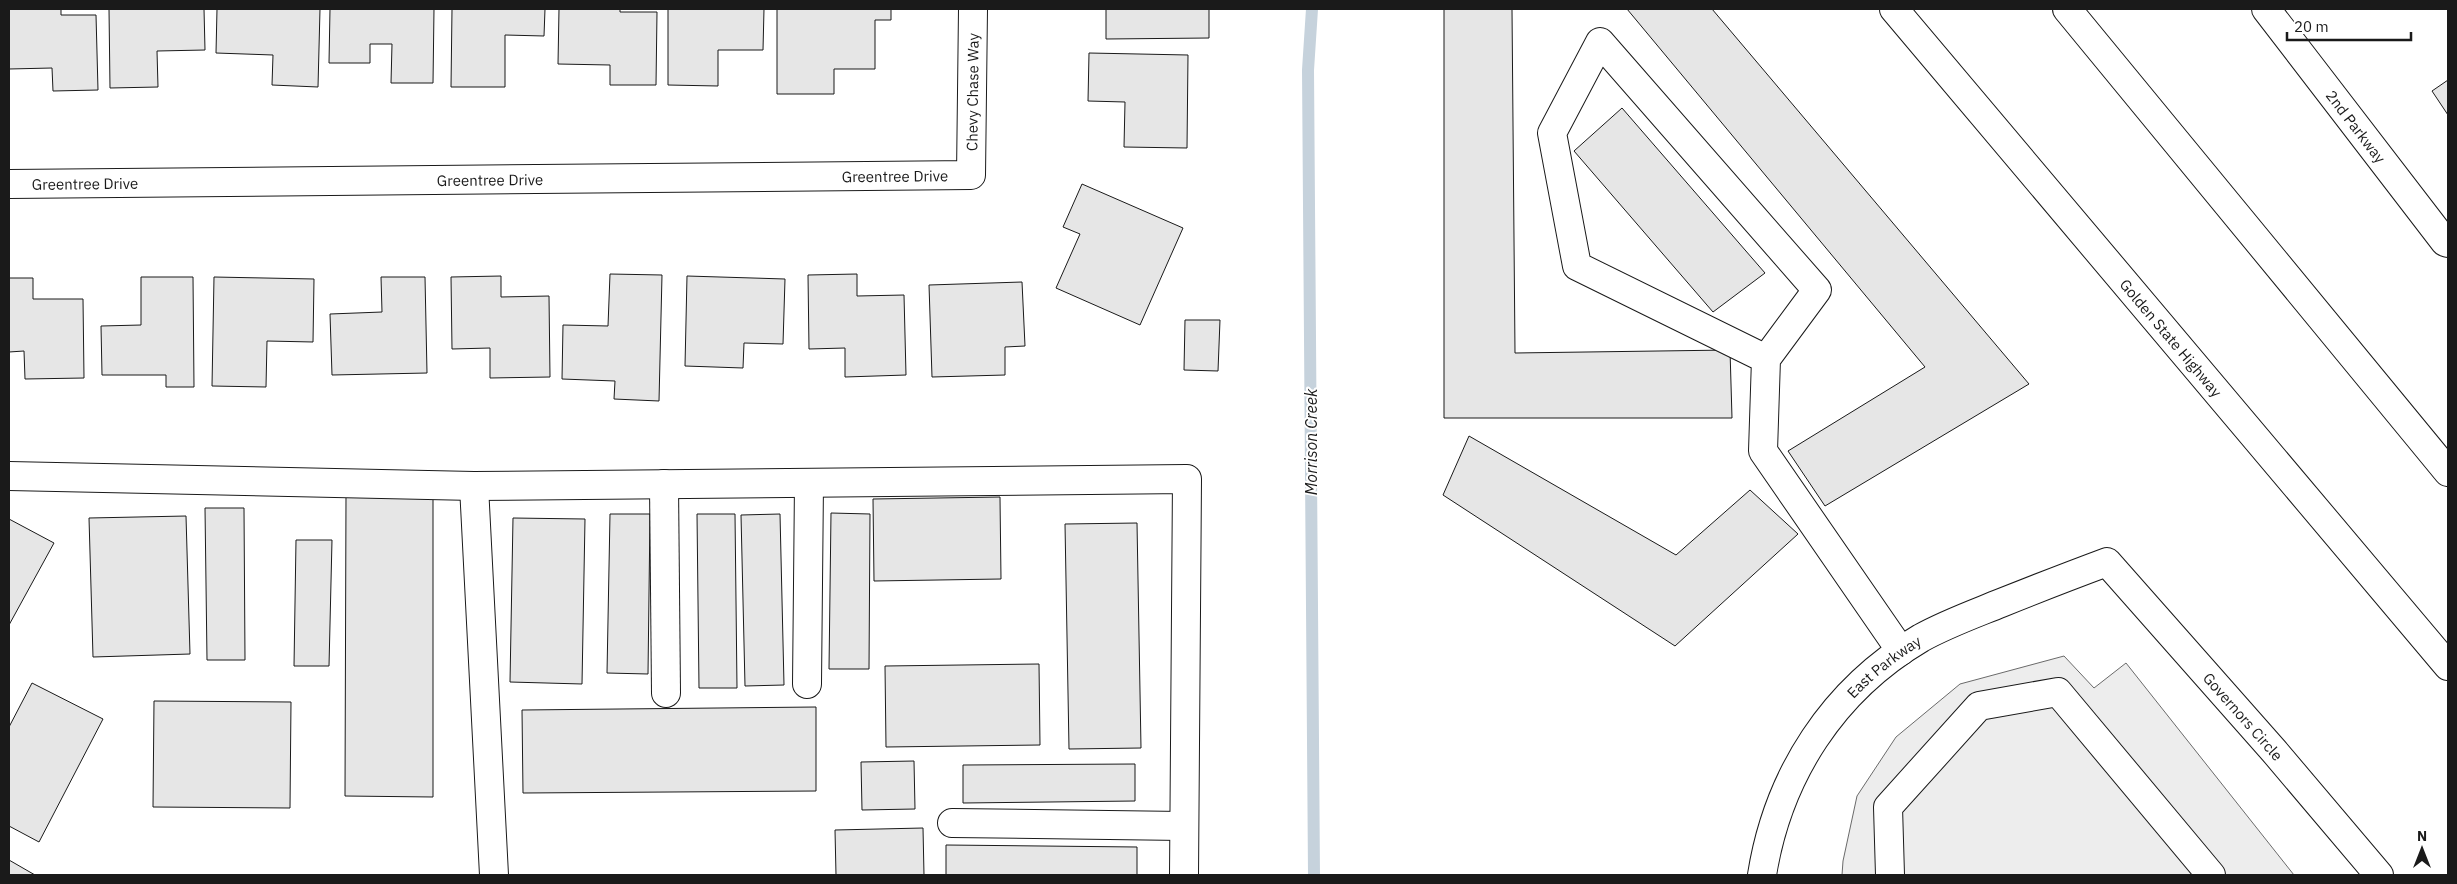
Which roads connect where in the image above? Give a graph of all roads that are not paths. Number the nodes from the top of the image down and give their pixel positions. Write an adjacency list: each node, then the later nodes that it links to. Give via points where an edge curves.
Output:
1 (973, 9): 5 (main road, Chevy Chase Way)
2 (1894, 9): 15 (main road, Golden State Highway)
3 (2068, 9): 9 (main road)
4 (2266, 9): 7 (main road, 2nd Parkway)
5 (971, 175): 6 (main road, Greentree Drive)
6 (9, 184)
7 (2446, 243)
8 (1766, 360): 8 (main road, via 1817,290 1600,42 1552,133 1577,266); 16 (main road, via 1763,451)
9 (2448, 472)
10 (9, 476): 13 (main road)
11 (809, 483): 12 (main road); 19 (main road); 22 (main road, via 1187,479)
12 (664, 484): 13 (main road); 20 (main road)
13 (474, 486): 23 (main road)
14 (2107, 562): 16 (main road, East Parkway, via 1962,618); 28 (main road, Governors Circle)
15 (2388, 596): 17 (main road, Golden State Highway); 18 (main road)
16 (1901, 651): 25 (main road, East Parkway, via 1851,692 1822,727 1798,764 1779,805)
17 (2448, 666)
18 (2448, 681)
19 (807, 684)
20 (666, 692)
21 (952, 823): 22 (main road)
22 (1184, 826): 24 (main road)
23 (494, 875)
24 (1184, 875)
25 (1762, 875)
26 (1890, 875): 27 (main road, via 1888,807 1979,706 2058,692)
27 (2211, 875)
28 (2379, 875)

